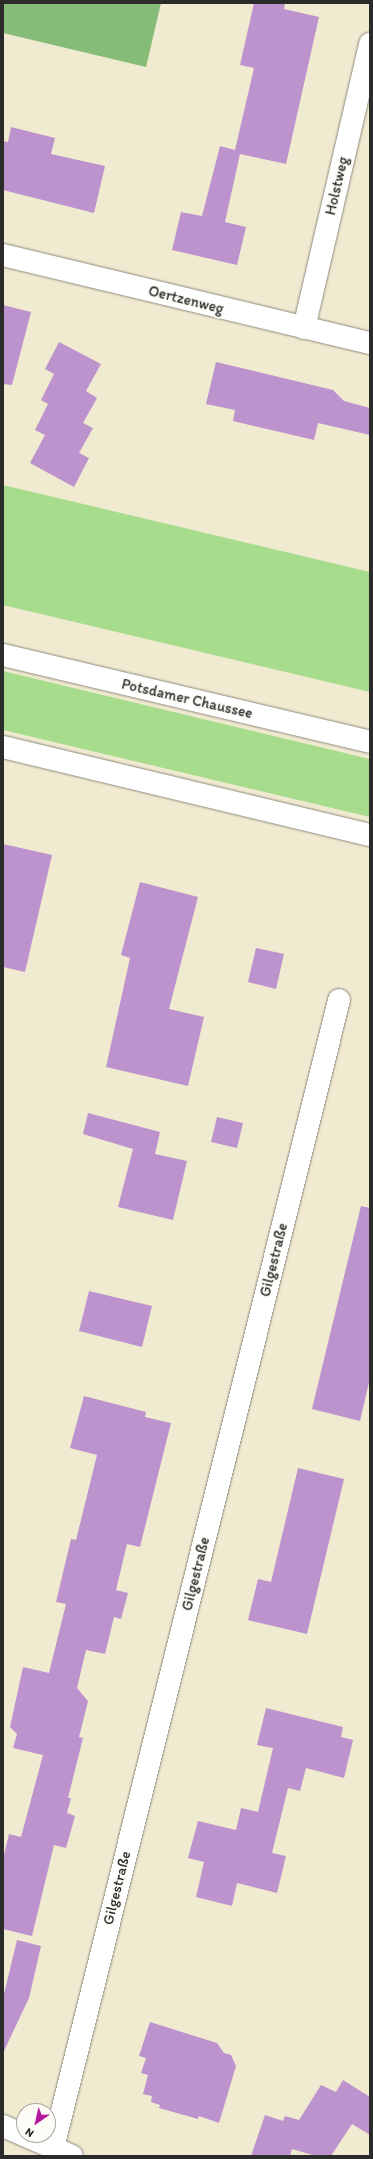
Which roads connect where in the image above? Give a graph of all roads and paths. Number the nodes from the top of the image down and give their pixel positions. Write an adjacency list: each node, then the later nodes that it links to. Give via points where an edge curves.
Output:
1 (370, 44): 3 (street, Holstweg)
2 (3, 255): 3 (street, Oertzenweg)
3 (304, 328): 4 (street, Oertzenweg)
4 (370, 343)
5 (3, 655): 6 (street, Potsdamer Chaussee)
6 (370, 742)
7 (3, 747): 8 (street)
8 (370, 835)
9 (339, 1000): 11 (street, Gilgestraße)
10 (3, 2126): 11 (street)
11 (62, 2152)

